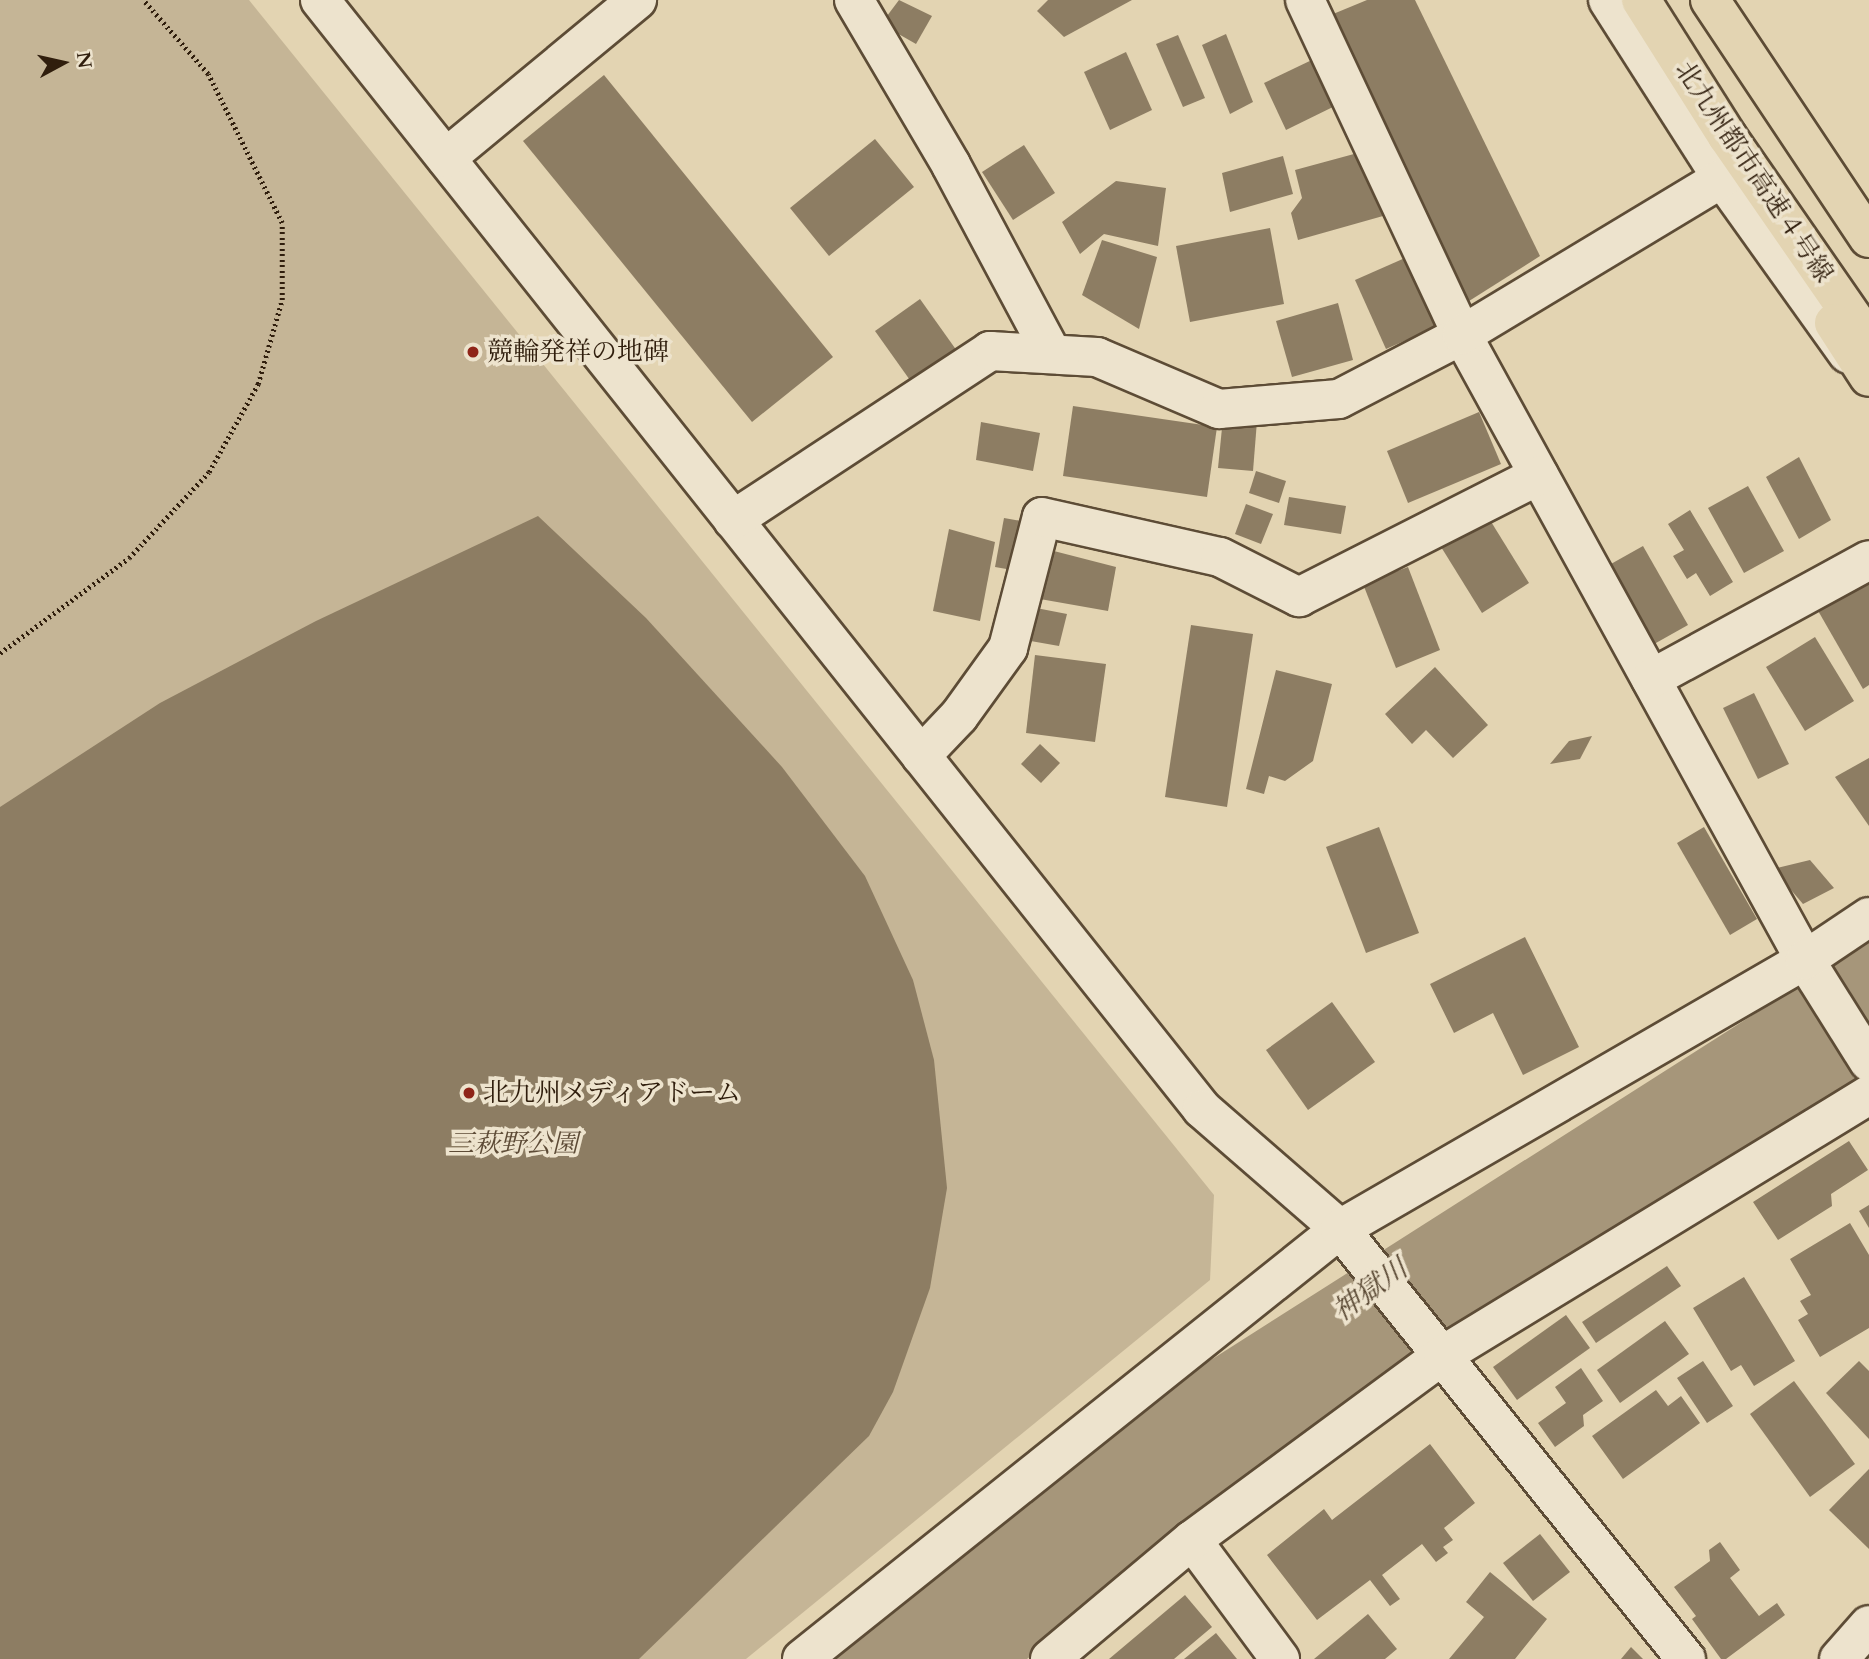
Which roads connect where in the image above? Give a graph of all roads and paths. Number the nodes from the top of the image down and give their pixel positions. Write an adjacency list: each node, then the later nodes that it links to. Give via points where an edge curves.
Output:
1 (144, 0): 21 (path, via 208,74 282,223 282,300 258,384 209,472 129,558)
2 (320, 0): 10 (street)
3 (637, 0): 10 (street)
4 (854, 0): 15 (street, via 951,165)
5 (1305, 0): 13 (street)
6 (1608, 0): 11 (street)
7 (1642, 0): 9 (highway, 北九州都市高速４号線)
8 (1710, 0): 12 (highway)
9 (1727, 136): 14 (highway, 北九州都市高速４号線); 16 (highway, via 1801,274)
10 (446, 158): 19 (street)
11 (1722, 178): 13 (street); 17 (street)
12 (1869, 238)
13 (1462, 335): 15 (street, via 1339,398 1219,409 1097,357); 18 (street)
14 (1869, 341)
15 (1052, 354): 19 (street, via 990,351)
16 (1869, 377)
17 (1869, 384)
18 (1539, 475): 22 (street); 23 (street, via 1299,597 1220,557 1042,517 1008,648 959,716)
19 (733, 520): 23 (street)
20 (1869, 560): 22 (street)
21 (0, 653)
22 (1651, 679): 25 (street)
23 (921, 756): 28 (street, via 1202,1109)
24 (1869, 917): 25 (street)
25 (1805, 960): 26 (street); 28 (street)
26 (1869, 1062)
27 (1869, 1095): 29 (street)
28 (1340, 1229): 29 (street); 32 (street)
29 (1443, 1355): 30 (street); 35 (street)
30 (1192, 1540): 33 (street); 34 (street)
31 (1869, 1625): 36 (street)
32 (802, 1659)
33 (1050, 1659)
34 (1280, 1659)
35 (1686, 1659)
36 (1839, 1659)

